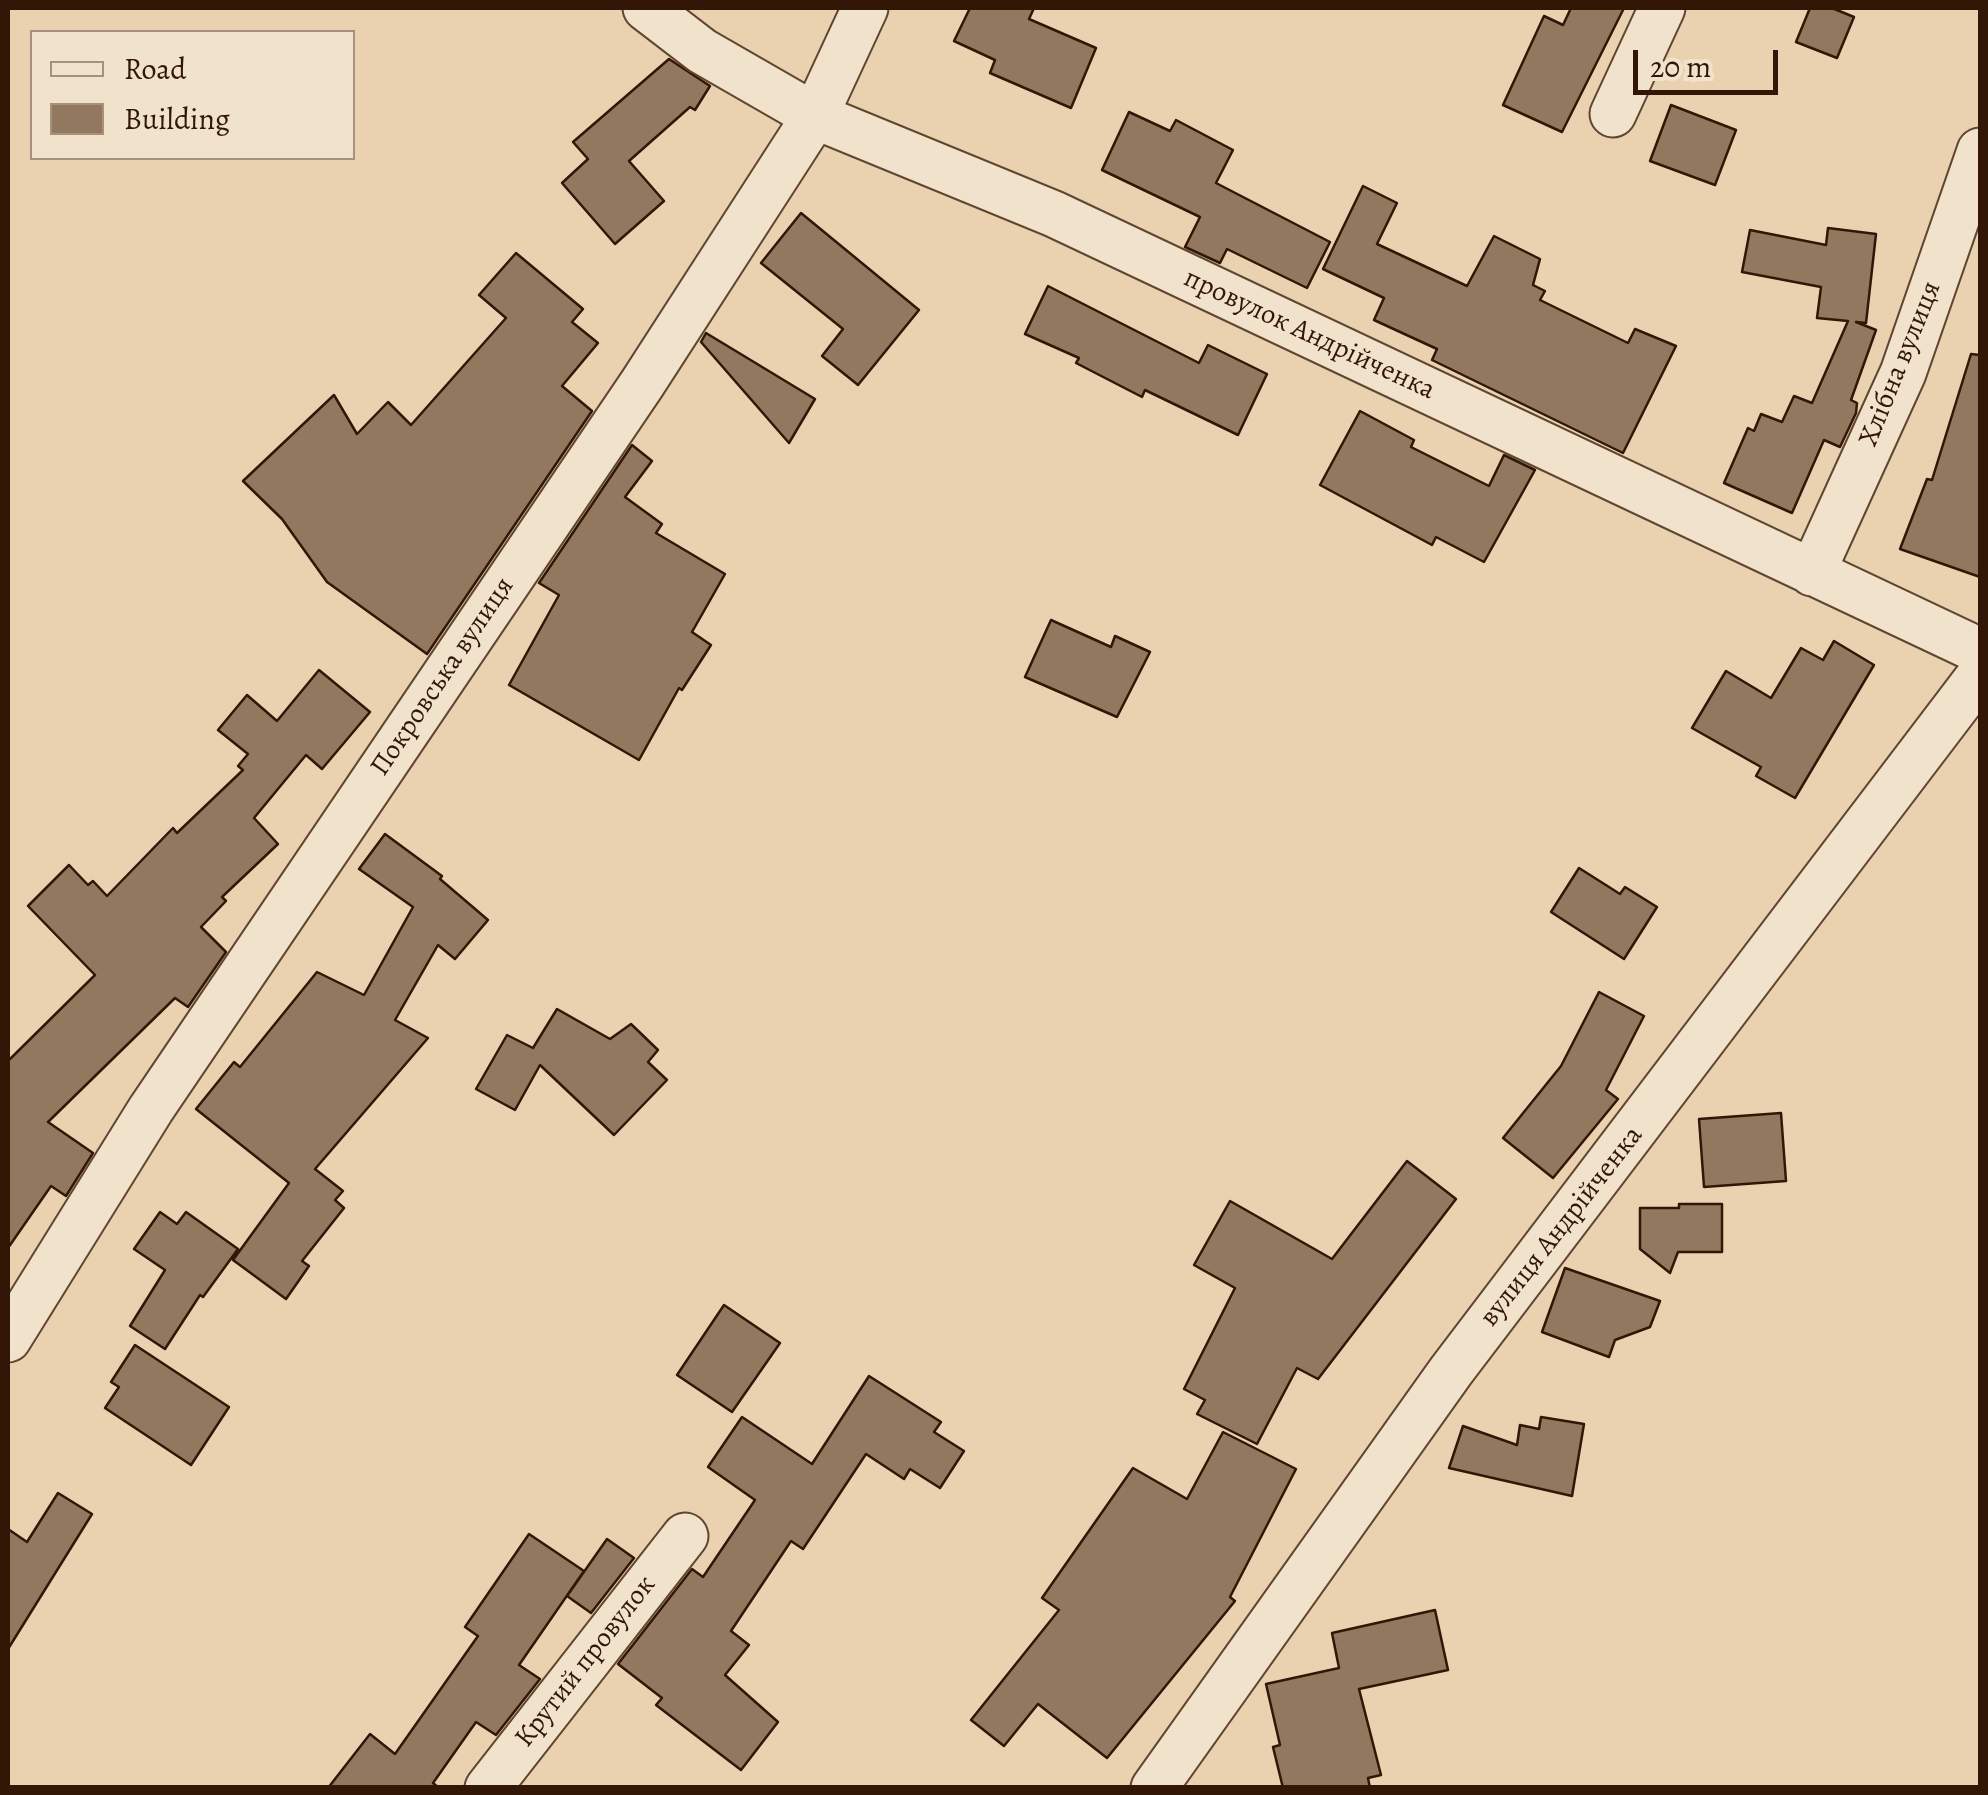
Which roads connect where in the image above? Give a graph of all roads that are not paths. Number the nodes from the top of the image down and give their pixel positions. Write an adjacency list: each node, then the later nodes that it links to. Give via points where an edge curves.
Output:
1 (646, 8): 5 (street, провулок Андрійченка, via 702,51)
2 (865, 8): 5 (street, Покровська вулиця)
3 (1662, 8): 4 (street)
4 (1614, 114)
5 (816, 116): 7 (street, провулок Андрійченка, via 1054,214); 10 (street, Покровська вулиця, via 151,1109)
6 (1980, 152): 7 (street, Хлібна вулиця, via 1903,373)
7 (1812, 572): 8 (street, провулок Андрійченка)
8 (1980, 651)
9 (1980, 675): 13 (street, вулиця Андрійченка, via 1451,1370)
10 (8, 1339)
11 (684, 1536): 12 (street, Крутий провулок)
12 (488, 1788)
13 (1154, 1788)

